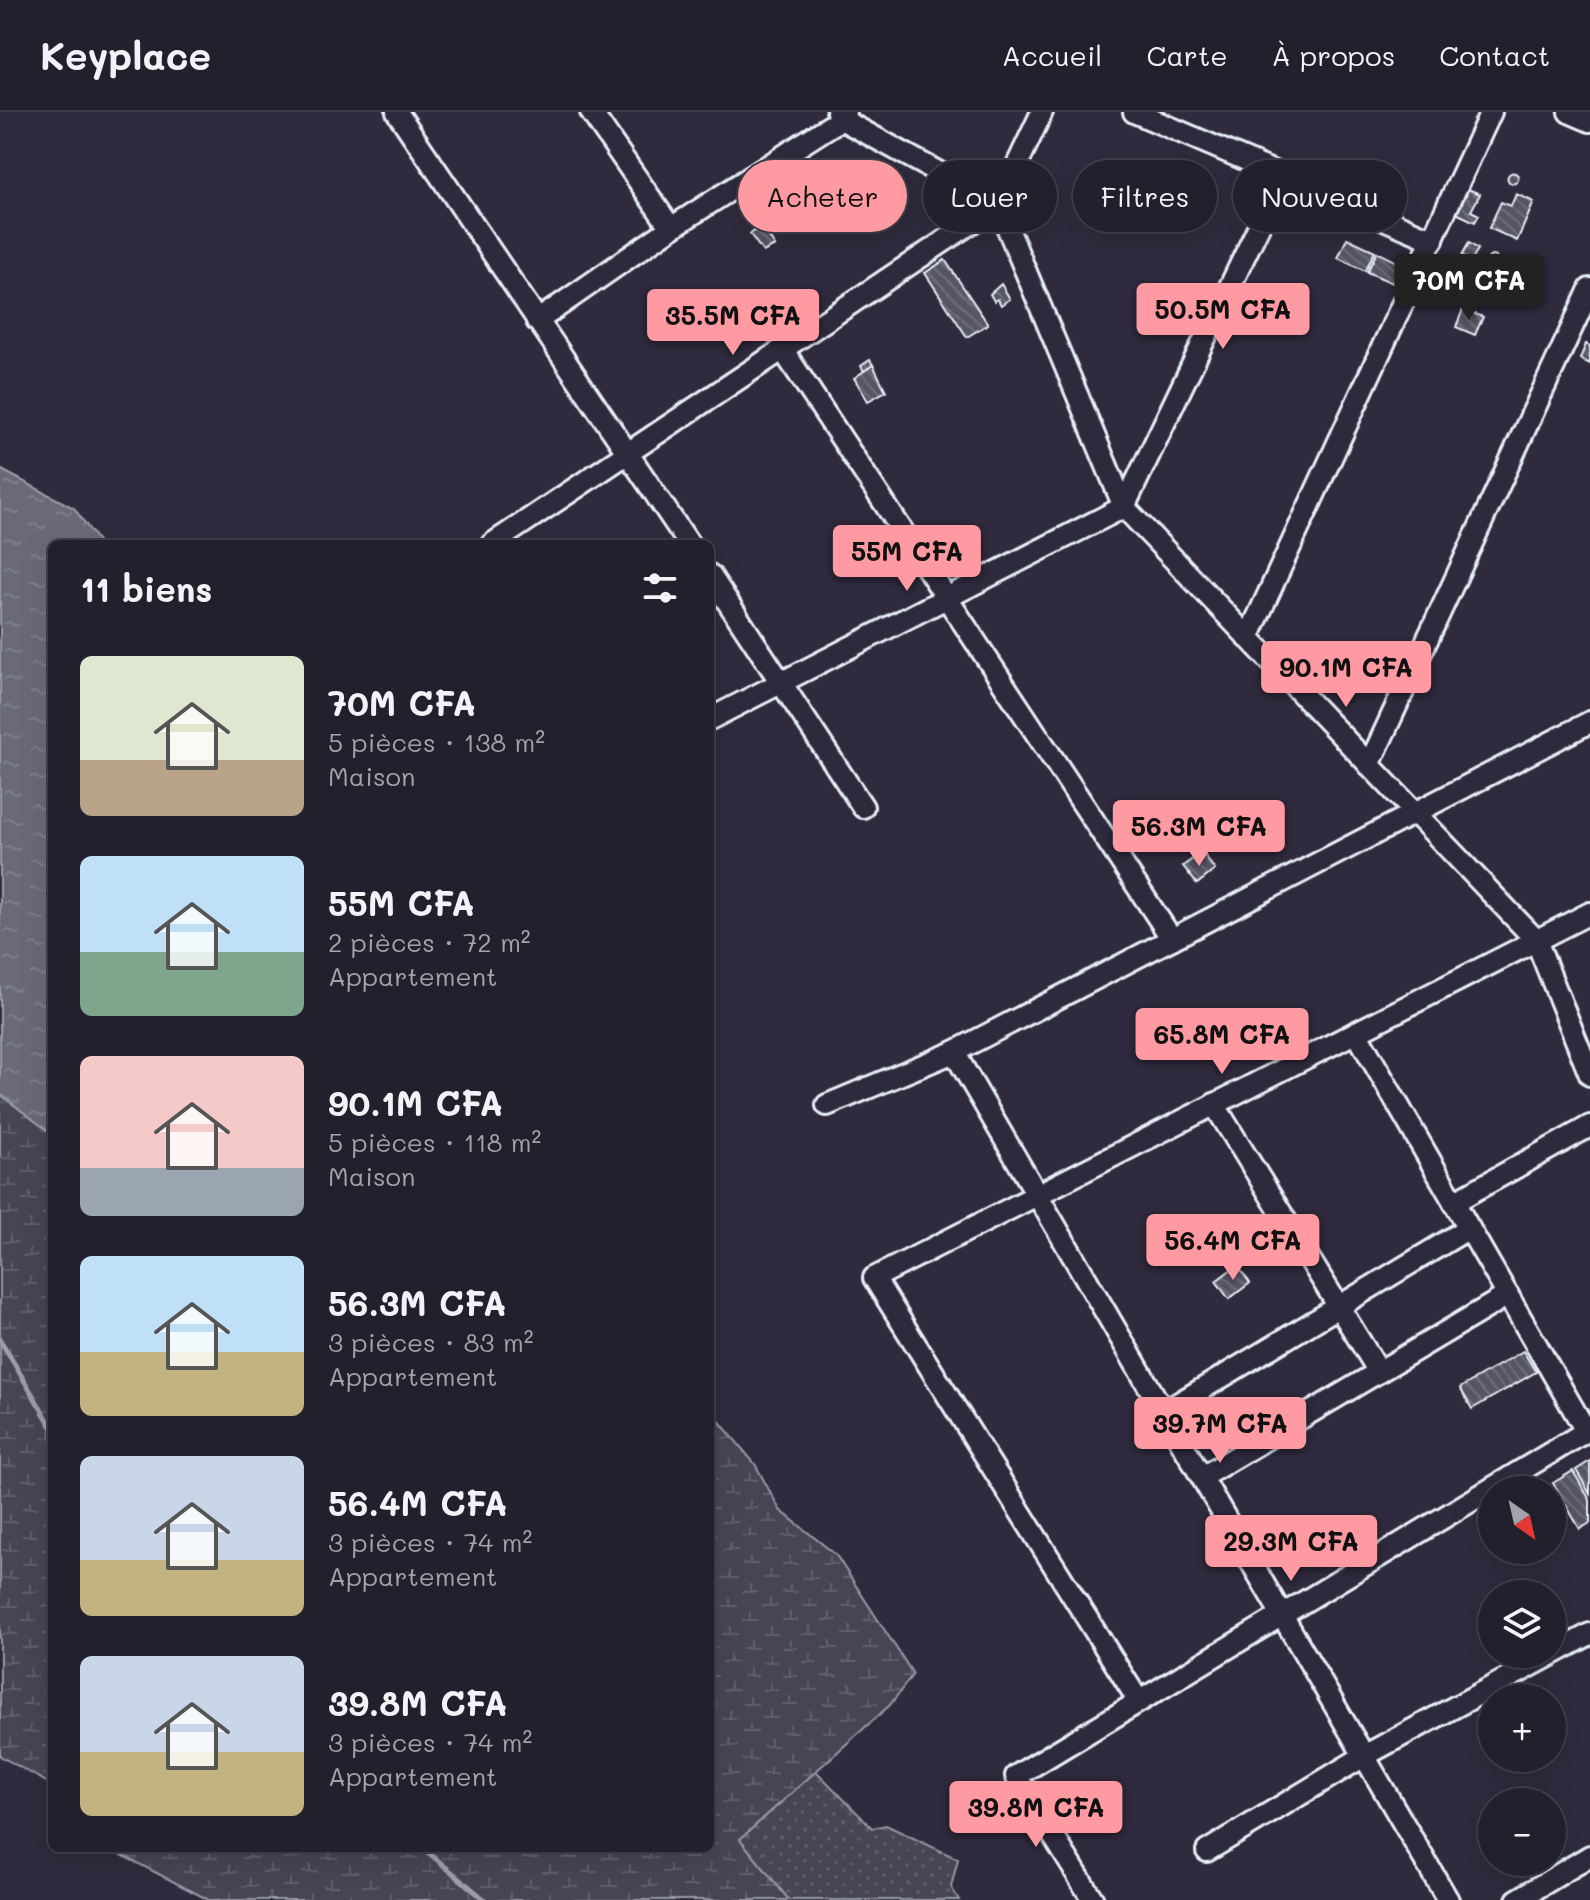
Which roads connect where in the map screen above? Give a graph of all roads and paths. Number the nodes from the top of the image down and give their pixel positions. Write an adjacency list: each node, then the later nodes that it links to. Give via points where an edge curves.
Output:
1 (397, 112): 19 (street)
2 (591, 112): 12 (street)
3 (1042, 112): 9 (street)
4 (1134, 112): 10 (street)
5 (1491, 112): 17 (street)
6 (1569, 112): 8 (street)
7 (841, 114): 11 (street); 12 (street)
8 (1590, 121)
9 (1019, 160)
10 (1246, 160)
11 (923, 162)
12 (671, 228): 19 (street)
13 (1407, 229): 17 (street)
14 (958, 232): 20 (street)
15 (1009, 232): 22 (street)
16 (1256, 232): 22 (street)
17 (1433, 240): 27 (street)
18 (1590, 289): 32 (street)
19 (537, 321): 21 (street)
20 (783, 350): 21 (street); 26 (street)
21 (628, 454): 23 (street); 24 (street)
22 (1124, 507): 26 (street); 27 (street)
23 (498, 540)
24 (686, 540)
25 (714, 581): 28 (street)
26 (947, 598): 28 (street); 36 (street)
27 (1248, 638): 32 (street)
28 (783, 682): 30 (street); 33 (street)
29 (1590, 705): 31 (street)
30 (714, 717)
31 (1585, 725): 34 (street)
32 (1369, 765): 34 (street)
33 (863, 807)
34 (1415, 813): 36 (street); 37 (street)
35 (1590, 913): 37 (street)
36 (1172, 939): 39 (street)
37 (1536, 940): 38 (street); 40 (street)
38 (1356, 1032): 41 (street); 45 (street)
39 (954, 1052): 42 (street); 44 (street)
40 (1590, 1075)
41 (1214, 1104): 44 (street); 48 (street)
42 (827, 1105)
43 (1590, 1126): 45 (street)
44 (1037, 1195): 50 (street); 55 (street, via 874,1278)
45 (1454, 1202): 46 (street)
46 (1469, 1228): 47 (street); 48 (street)
47 (1508, 1295): 49 (street); 51 (street)
48 (1339, 1306): 49 (street); 50 (street)
49 (1379, 1372): 52 (street)
50 (1164, 1412): 52 (street)
51 (1588, 1430): 53 (street)
52 (1202, 1477): 53 (street)
53 (1281, 1614): 55 (street); 56 (street)
54 (1590, 1634): 56 (street)
55 (1138, 1700): 59 (street, via 1016,1776)
56 (1364, 1756): 57 (street); 60 (street)
57 (1207, 1851)
58 (1590, 1856): 61 (street)
59 (1093, 1900)
60 (1448, 1900)
61 (1517, 1900)

